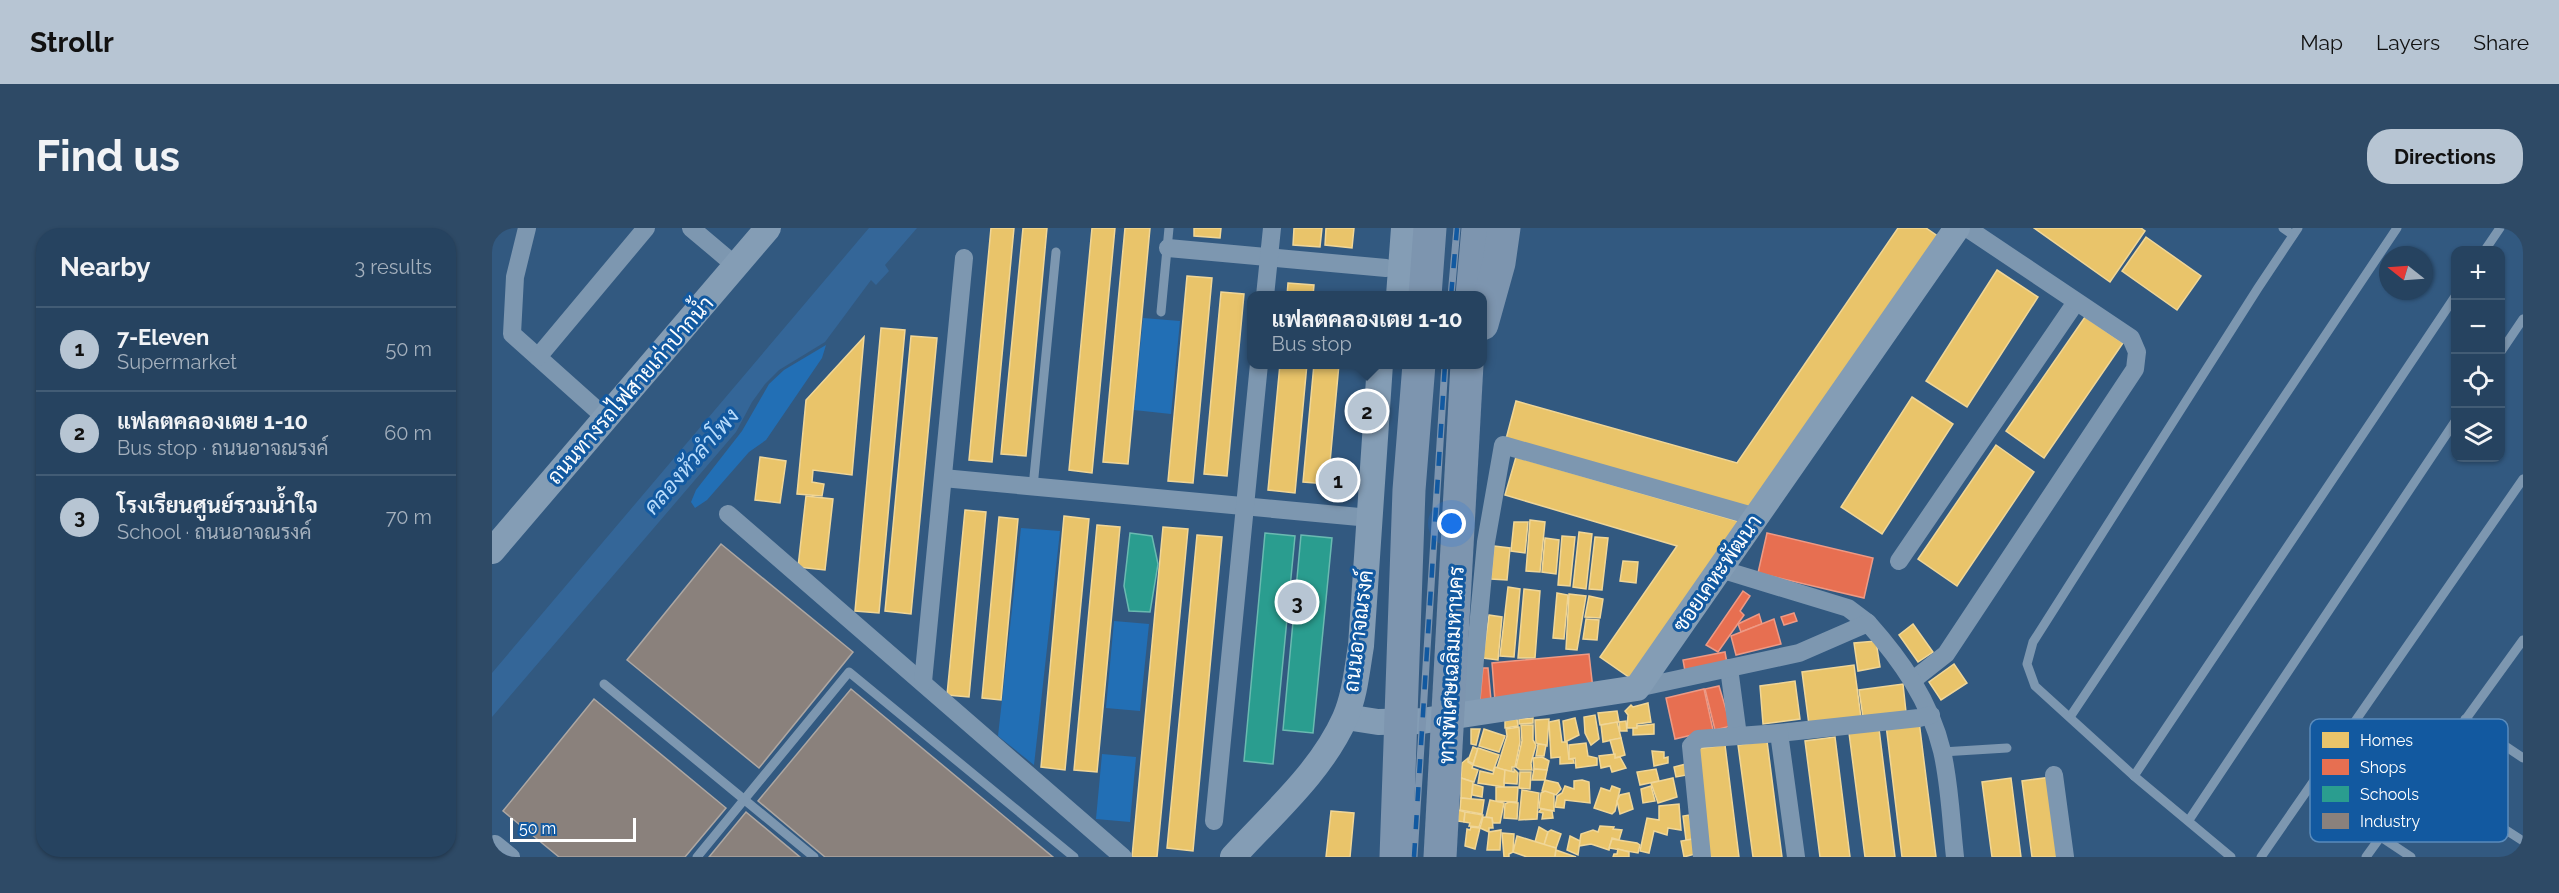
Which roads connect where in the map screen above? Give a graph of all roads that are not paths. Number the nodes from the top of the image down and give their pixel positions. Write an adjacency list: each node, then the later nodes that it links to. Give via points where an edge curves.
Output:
1 (527, 228): 36 (street, via 515,277 512,334)
2 (646, 228): 36 (street)
3 (691, 228): 23 (street)
4 (768, 228): 23 (street, ถนนทางรถไฟสายเก่าปากน้ำ)
5 (1169, 228): 19 (lane)
6 (1272, 228): 21 (street)
7 (1389, 228): 24 (street)
8 (1404, 228): 24 (street)
9 (1430, 228): 28 (highway)
10 (1478, 228): 29 (highway)
11 (1504, 228): 32 (highway)
12 (1957, 228): 49 (street, ซอยเคหะพัฒนา)
13 (1967, 228): 31 (street)
14 (2283, 228): 17 (lane)
15 (2397, 228): 63 (lane)
16 (2500, 228): 18 (lane)
17 (2296, 232): 63 (lane, via 2034,642 2027,664 2035,686)
18 (2488, 246)
19 (1168, 248): 21 (street); 33 (lane)
20 (1056, 252): 46 (lane)
21 (1269, 257): 24 (street); 25 (street)
22 (964, 258): 44 (street)
23 (736, 266): 42 (street, ถนนทางรถไฟสายเก่าปากน้ำ)
24 (1394, 268): 26 (street); 27 (street)
25 (1266, 291)
26 (1386, 291)
27 (1398, 291)
28 (1425, 291)
29 (1472, 291)
30 (2453, 300): 74 (lane)
31 (2076, 302): 52 (street); 57 (street, via 2131,338 2137,352 2135,369 1946,654)
32 (1487, 306)
33 (1161, 312)
34 (2523, 319): 35 (lane)
35 (2505, 346)
36 (538, 357): 42 (street)
37 (1259, 369): 47 (street)
38 (1380, 369): 50 (street, ถนนอาจณรงค์)
39 (1394, 369): 64 (street, ถนนอาจณรงค์, via 1371,665)
40 (1419, 369): 91 (highway, via 1409,490)
41 (1468, 369): 92 (highway, ทางพิเศษเฉลิมมหานคร)
42 (606, 418): 51 (street, ถนนทางรถไฟสายเก่าปากน้ำ)
43 (2451, 427): 77 (lane)
44 (943, 478): 46 (street); 58 (street)
45 (2523, 479): 65 (lane)
46 (1033, 487): 47 (street)
47 (1245, 506): 50 (street); 78 (street)
48 (728, 514): 58 (street)
49 (1756, 517): 53 (street, ซอยเคหะพัฒนา); 61 (street, via 1503,445 1486,542)
50 (1370, 518): 64 (street, ถนนอาจณรงค์)
51 (492, 551)
52 (1899, 561)
53 (1720, 569): 54 (street, via 1848,608); 60 (street, ซอยเคหะพัฒนา)
54 (1868, 623): 56 (street, via 1798,653); 57 (street)
55 (2523, 640): 66 (lane)
56 (1729, 668): 60 (street); 68 (street)
57 (1913, 680): 62 (street)
58 (923, 682): 88 (street)
59 (604, 684): 76 (lane)
60 (1637, 688): 61 (street)
61 (1470, 713): 64 (street, via 1422,721)
62 (1930, 715): 67 (street); 71 (street)
63 (2070, 717): 74 (lane)
64 (1352, 718): 89 (street, ถนนอาจณรงค์, via 1308,775); 90 (street, ถนนอาจณรงค์, via 1332,762)
65 (2357, 719)
66 (2465, 719)
67 (1779, 733): 68 (street); 94 (street)
68 (1738, 736): 93 (street, via 1698,739 1691,746)
69 (2007, 748): 71 (lane)
70 (2508, 748): 72 (lane)
71 (1942, 752): 95 (street)
72 (2523, 758)
73 (2054, 775): 96 (street)
74 (2134, 776): 77 (lane)
75 (2310, 786): 98 (lane)
76 (744, 800): 85 (lane); 86 (lane); 87 (lane, via 849,672)
77 (2189, 819): 97 (lane)
78 (1214, 821)
79 (2508, 831): 80 (lane)
80 (2523, 841)
81 (2376, 842): 99 (lane)
82 (2388, 842): 100 (lane)
83 (495, 844): 84 (street)
84 (511, 857)
85 (698, 857)
86 (814, 857)
87 (1074, 857)
88 (1123, 857)
89 (1233, 857)
90 (1247, 857)
91 (1396, 857)
92 (1440, 857)
93 (1702, 857)
94 (1796, 857)
95 (1955, 857)
96 (2065, 857)
97 (2231, 857)
98 (2261, 857)
99 (2366, 857)
100 (2411, 857)

